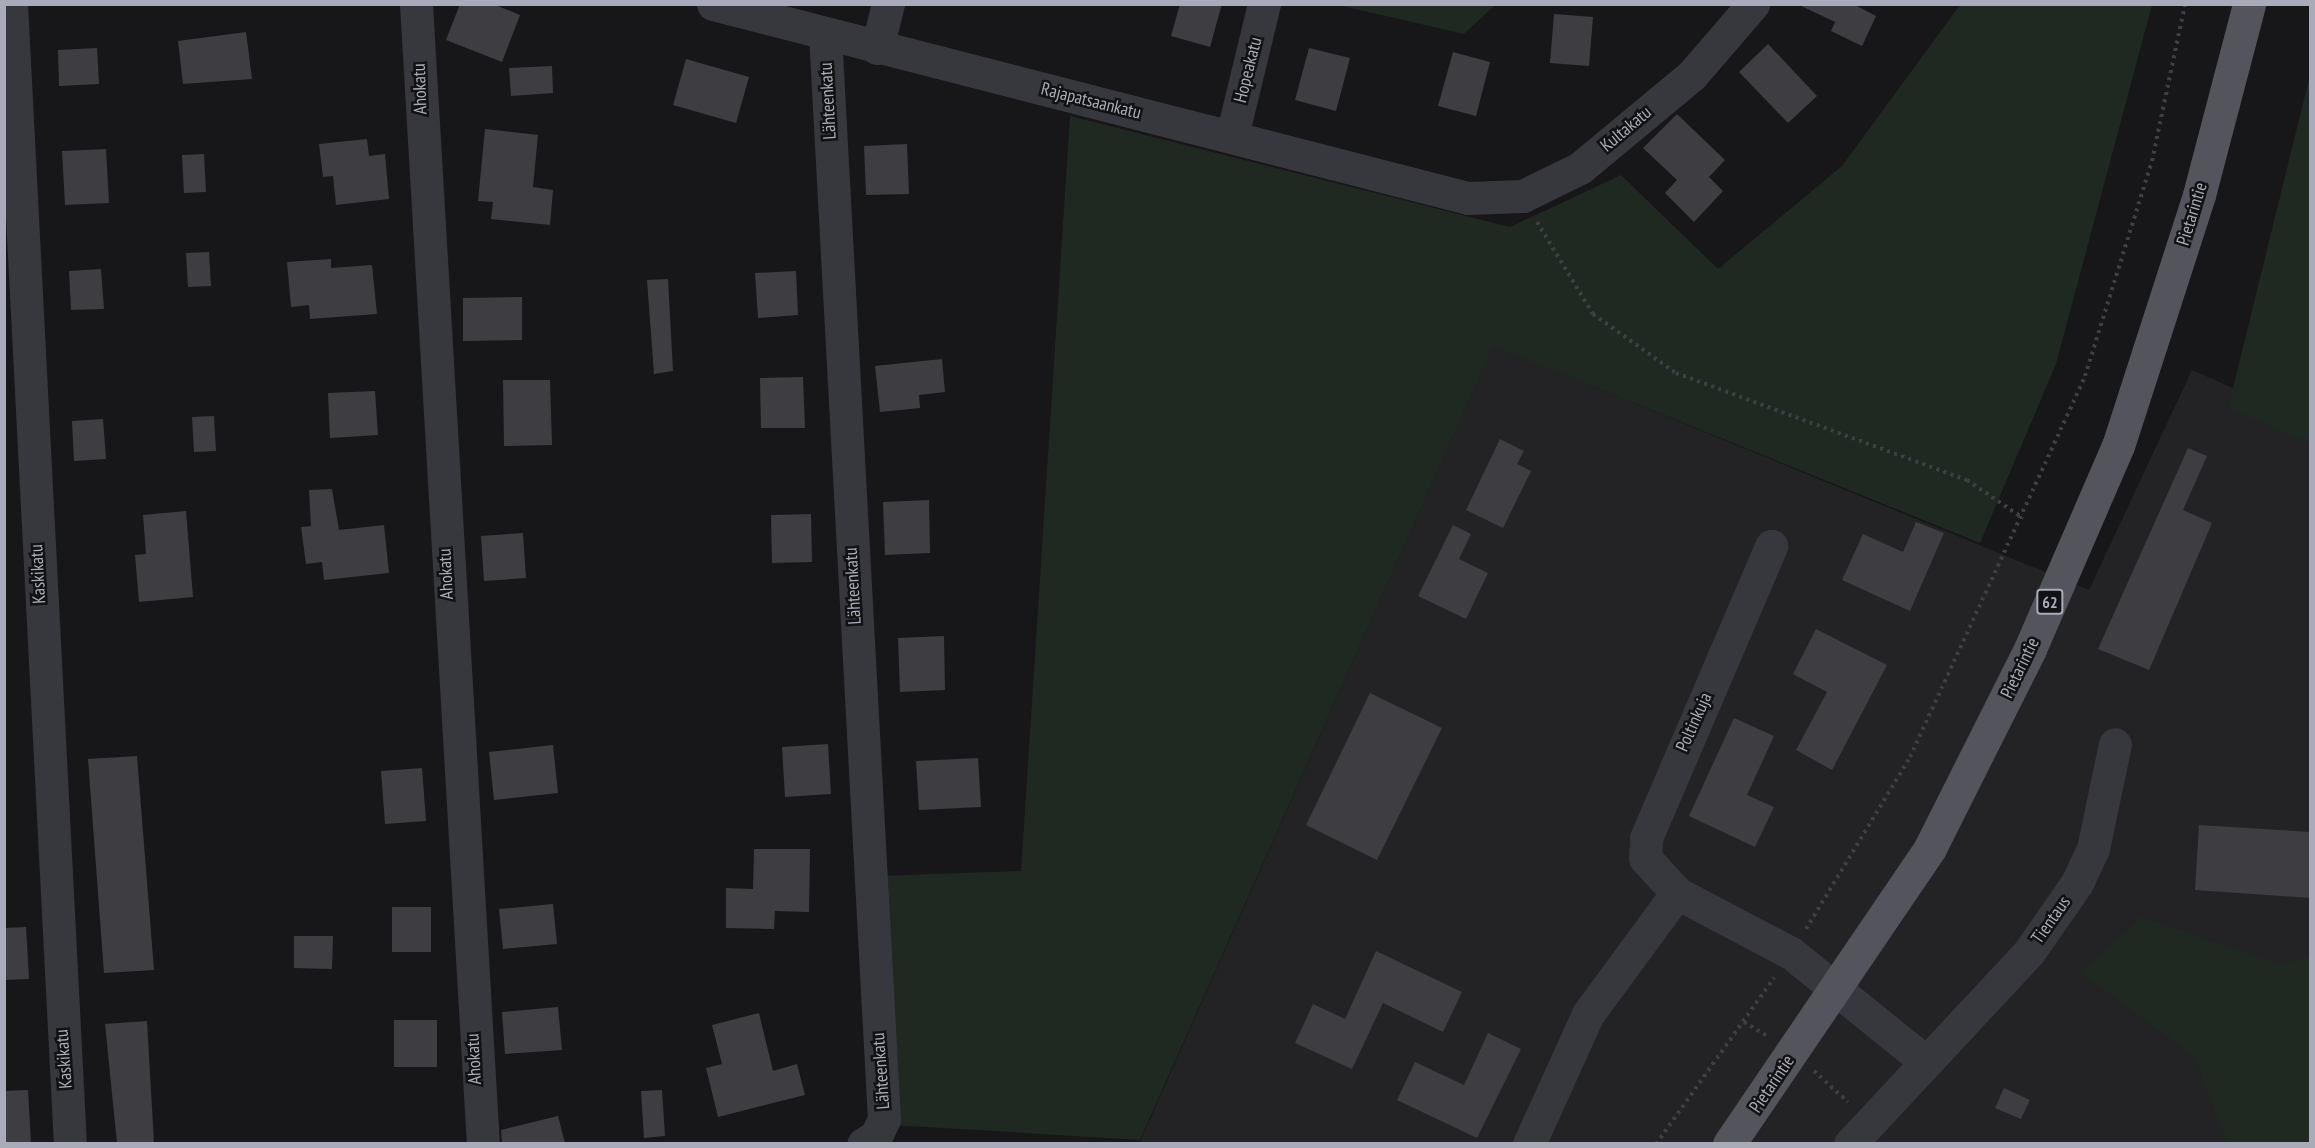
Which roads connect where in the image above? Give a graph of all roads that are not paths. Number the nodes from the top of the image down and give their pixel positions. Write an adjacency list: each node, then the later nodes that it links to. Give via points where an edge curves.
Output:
1 (11, 4): 18 (street, Kaskikatu)
2 (416, 4): 19 (street, Ahokatu)
3 (713, 4): 8 (street, Rajapatsaankatu)
4 (888, 4): 9 (street)
5 (1264, 4): 10 (street, Hopeakatu)
6 (1753, 4): 11 (street, Kultakatu, via 1692,75 1580,168 1523,196)
7 (2249, 4): 15 (main road, Pietarintie / 62, via 2199,195 2118,446 2030,649 1930,848)
8 (825, 34): 9 (street, Rajapatsaankatu); 17 (street, Lähteenkatu, via 884,1119)
9 (877, 48): 10 (street, Rajapatsaankatu)
10 (1232, 136): 11 (street, Rajapatsaankatu)
11 (1468, 198)
12 (1771, 546): 14 (street, Poltinkuja, via 1646,838 1645,858)
13 (2115, 744): 16 (street, Tientaus, via 2093,849 2077,883 2029,952)
14 (1677, 893): 15 (street, Poltinkuja, via 1791,953); 20 (street, via 1588,1014)
15 (1837, 988): 16 (street); 21 (main road, Pietarintie / 62)
16 (1925, 1061): 22 (street, Tientaus)
17 (870, 1140)
18 (70, 1143)
19 (483, 1143)
20 (1529, 1143)
21 (1729, 1143)
22 (1850, 1143)

